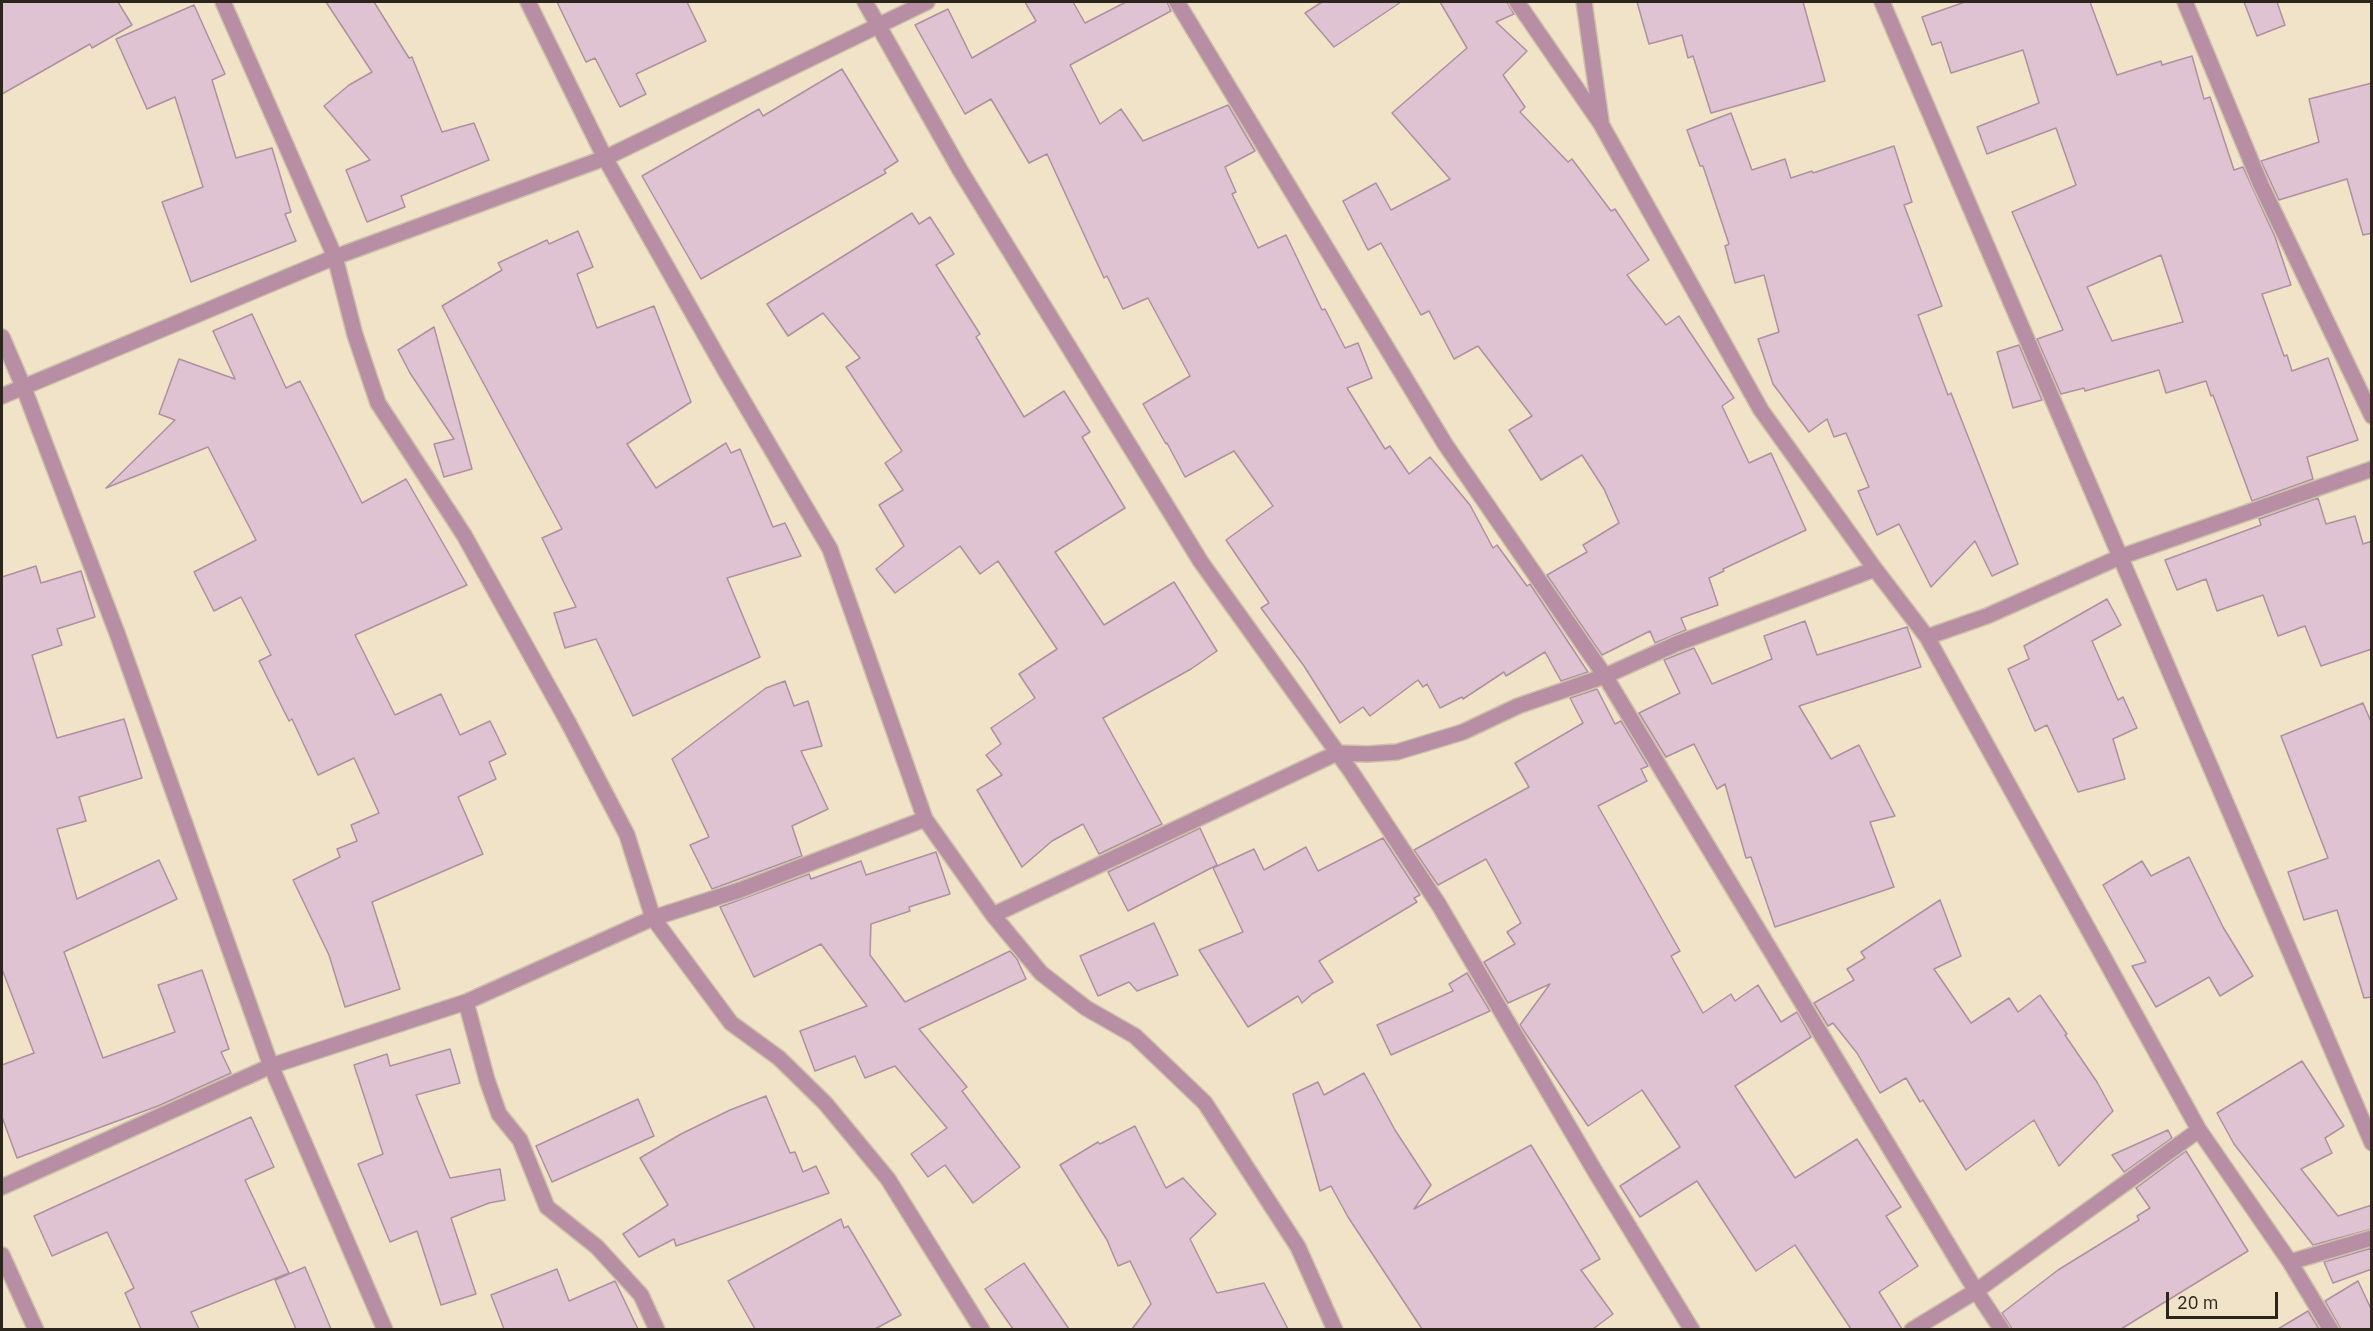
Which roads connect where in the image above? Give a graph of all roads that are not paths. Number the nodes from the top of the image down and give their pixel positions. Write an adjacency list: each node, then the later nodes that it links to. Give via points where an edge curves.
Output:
1 (223, 2): 13 (street)
2 (528, 2): 12 (street)
3 (865, 2): 10 (street)
4 (927, 2): 10 (street)
5 (1177, 2): 22 (street, via 1445,444)
6 (1517, 2): 11 (street)
7 (1584, 2): 11 (street)
8 (1882, 2): 19 (street)
9 (2185, 2): 17 (street, via 2261,185)
10 (878, 27): 12 (street); 23 (street, via 960,170 1201,562)
11 (1601, 124): 20 (street, via 1761,410)
12 (605, 158): 13 (street); 24 (street, via 830,549)
13 (335, 257): 15 (street); 26 (street, via 378,403 464,535 568,722 627,835)
14 (2, 337): 15 (street)
15 (23, 386): 16 (street); 28 (street, via 125,655)
16 (2, 396)
17 (2372, 416)
18 (2372, 469): 19 (street)
19 (2120, 557): 21 (street); 30 (street)
20 (1875, 569): 21 (street); 22 (street, via 1676,644)
21 (1927, 638): 29 (street)
22 (1605, 676): 23 (street, via 1518,706 1463,732 1397,753); 35 (street)
23 (1337, 753): 25 (street); 41 (street, via 1438,905)
24 (926, 819): 25 (street); 26 (street, via 740,890)
25 (993, 915): 40 (street, via 1041,973 1086,1008 1135,1036 1205,1103 1298,1247)
26 (653, 918): 27 (street); 39 (street, via 731,1023 779,1058 888,1179)
27 (466, 1002): 28 (street); 38 (street, via 499,1114 519,1140 547,1207 597,1247 641,1295)
28 (271, 1066): 31 (street); 37 (street)
29 (2199, 1130): 34 (street); 35 (street)
30 (2372, 1143)
31 (2, 1187)
32 (2372, 1238): 34 (street)
33 (2, 1255): 36 (street)
34 (2290, 1262): 44 (street)
35 (1976, 1291): 42 (street); 43 (street)
36 (36, 1329)
37 (385, 1329)
38 (657, 1329)
39 (982, 1329)
40 (1335, 1329)
41 (1692, 1329)
42 (1912, 1329)
43 (2002, 1329)
44 (2331, 1329)

